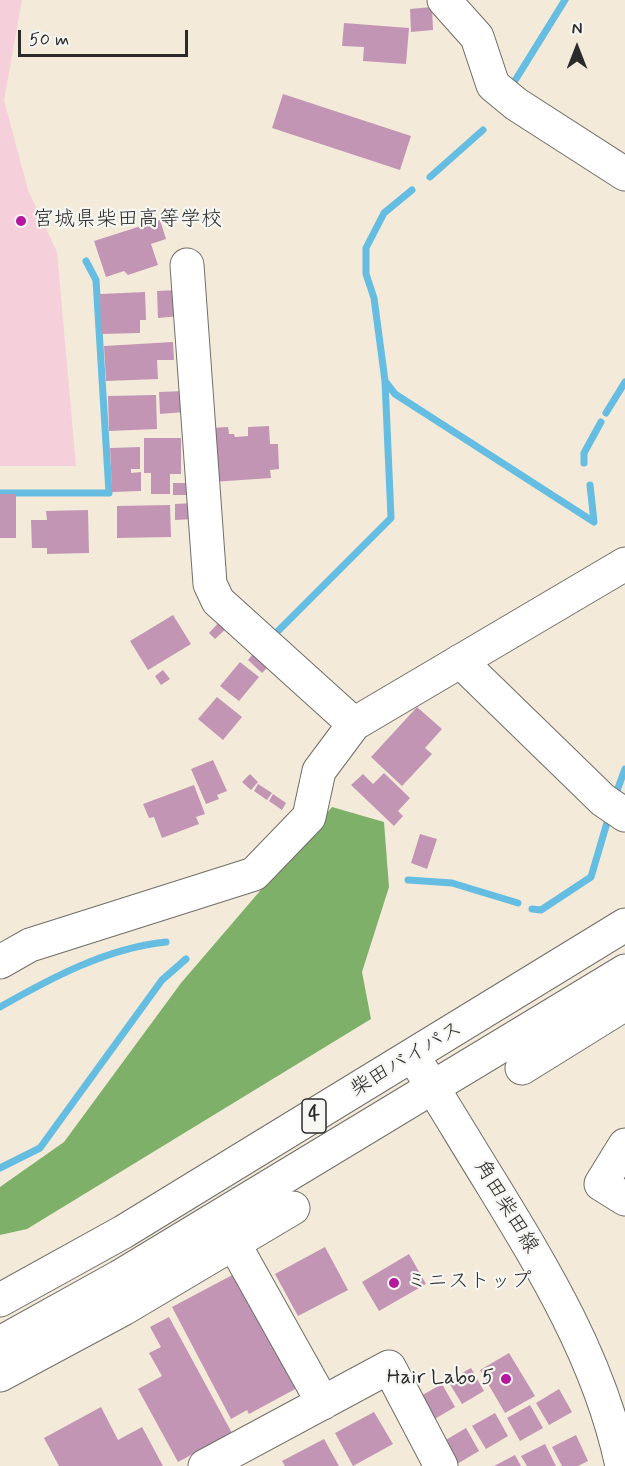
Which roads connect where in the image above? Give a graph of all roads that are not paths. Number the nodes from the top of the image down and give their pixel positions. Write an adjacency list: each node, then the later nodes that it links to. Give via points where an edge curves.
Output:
1 (444, 0): 2 (main road, via 477,37 493,85)
2 (625, 174)
3 (187, 265): 6 (main road, via 210,584 218,601)
4 (625, 564): 5 (main road)
5 (460, 661): 6 (main road); 7 (main road, via 603,800)
6 (354, 724): 9 (main road, via 319,771 309,817 254,874 30,945)
7 (625, 815)
8 (625, 925): 12 (main road, 柴田バイパス / 4)
9 (0, 962)
10 (625, 971): 14 (main road, 柴田バイパス / 4)
11 (625, 1005): 13 (main road)
12 (413, 1056): 14 (main road, 角田柴田線); 19 (main road, 柴田バイパス / 4, via 123,1232)
13 (522, 1068)
14 (433, 1088): 18 (main road, 柴田バイパス / 4); 25 (main road, 角田柴田線, via 579,1336)
15 (625, 1145): 16 (main road, via 601,1184)
16 (625, 1199)
17 (293, 1208): 18 (main road)
18 (226, 1230): 20 (main road, 柴田バイパス / 4); 21 (main road, via 123,1309); 22 (main road)
19 (0, 1300)
20 (0, 1343)
21 (0, 1375)
22 (323, 1403): 23 (main road); 24 (main road, via 389,1367)
23 (205, 1466)
24 (441, 1466)
25 (622, 1466)

